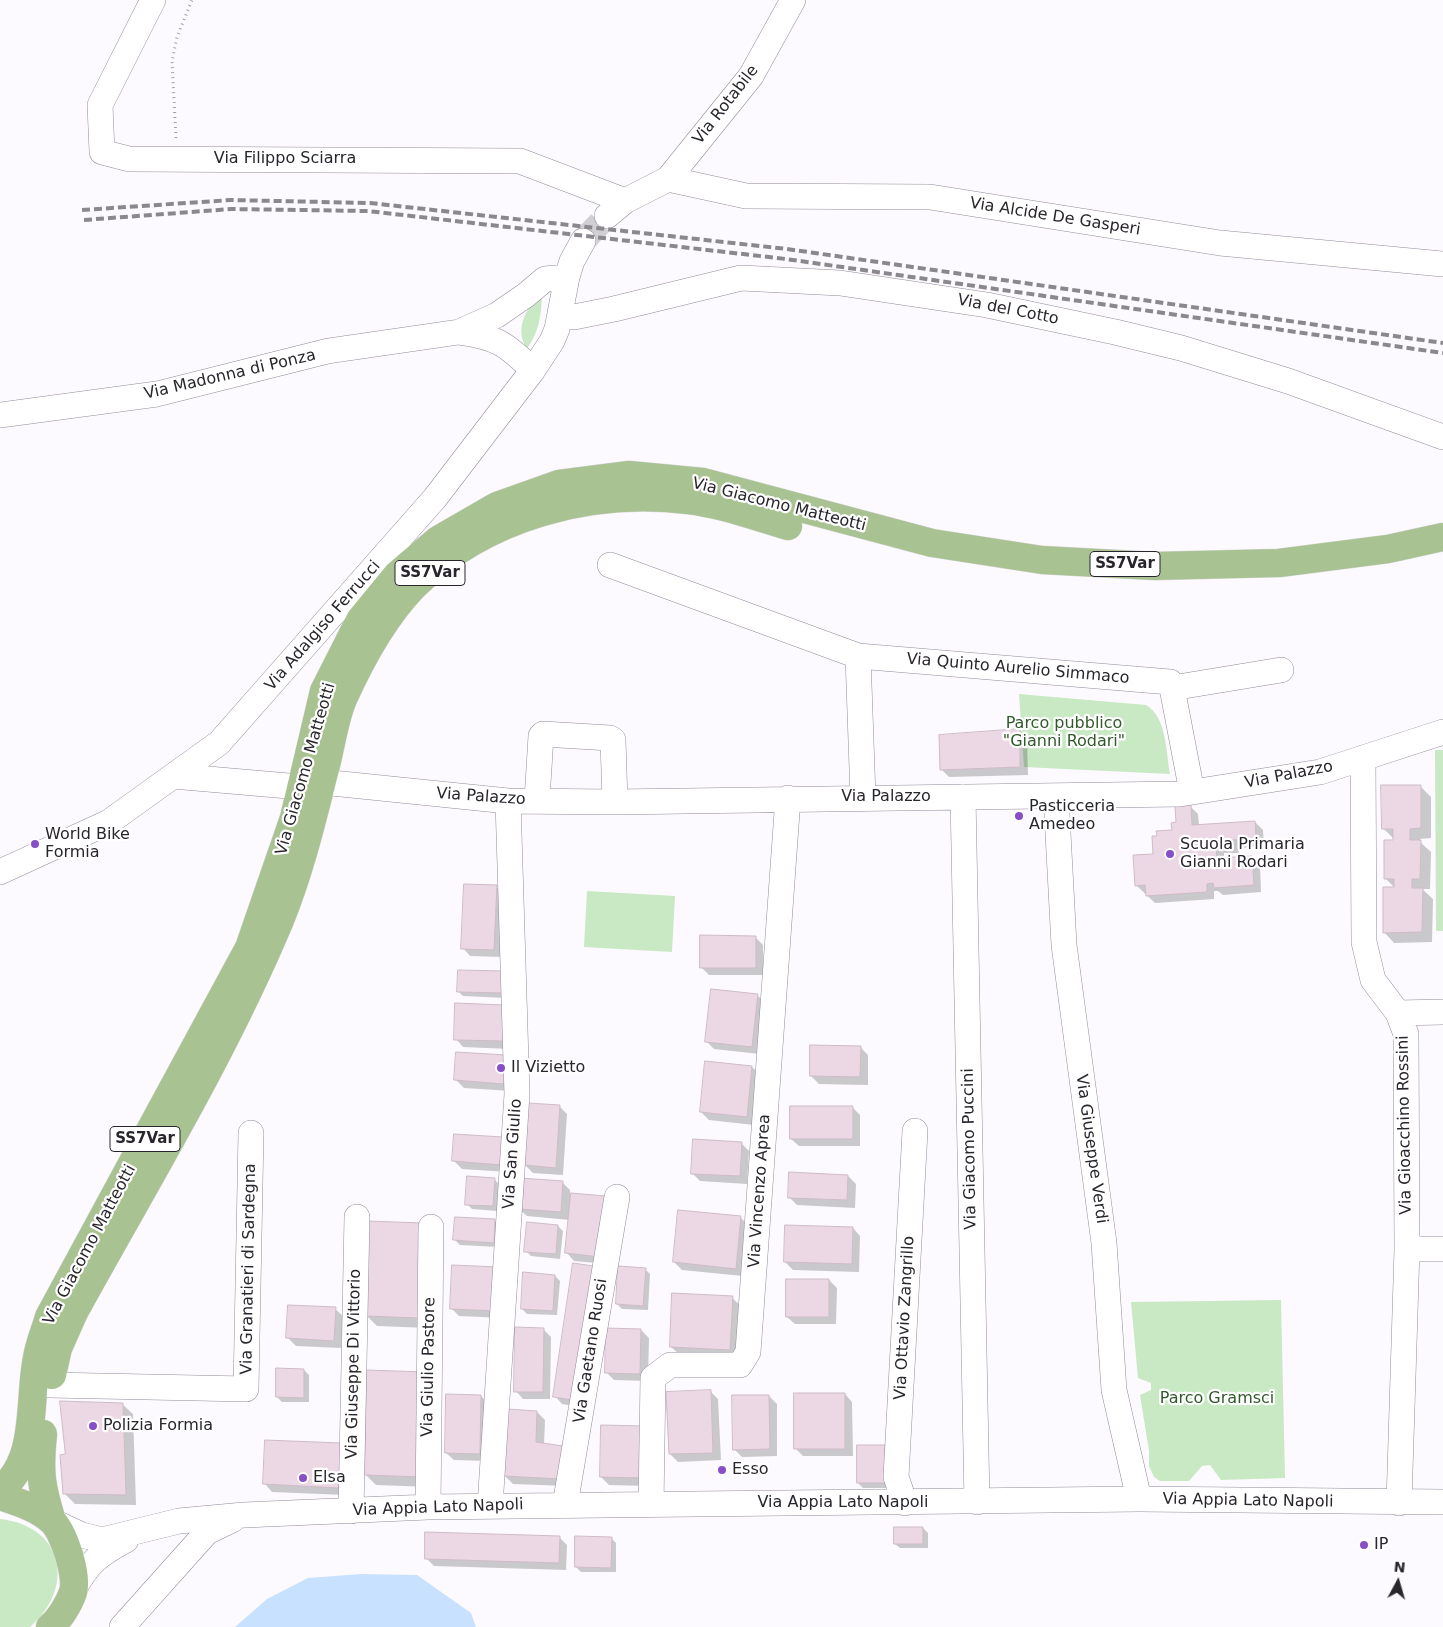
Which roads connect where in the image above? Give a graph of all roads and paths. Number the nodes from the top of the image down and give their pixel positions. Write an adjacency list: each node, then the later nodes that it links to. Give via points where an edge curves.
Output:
1 (153, 0): 4 (street, Via Filippo Sciarra, via 100,105 102,152 129,159)
2 (192, 0): 4 (path, via 177,37 172,62)
3 (793, 0): 5 (street, Via Rotabile, via 751,76)
4 (178, 159): 5 (street, Via Filippo Sciarra, via 520,161 616,208)
5 (668, 179): 7 (street, Via Alcide De Gasperi, via 746,196 930,197 1220,243)
6 (582, 241): 8 (street, Via Adalgiso Ferrucci)
7 (1443, 264)
8 (567, 276): 9 (street, Via Madonna di Ponza, via 545,278); 10 (street, Via Adalgiso Ferrucci)
9 (526, 295): 11 (street, Via Madonna di Ponza, via 497,314); 12 (street, via 516,316)
10 (560, 315): 13 (street, Via Adalgiso Ferrucci, via 552,341); 15 (street, Via del Cotto, via 574,317 741,278 840,283 987,305 1181,348 1288,381)
11 (459, 332): 12 (street, Via Madonna di Ponza, via 484,335); 14 (street, Via Madonna di Ponza, via 328,351 157,394)
12 (515, 352): 13 (street, Via Madonna di Ponza)
13 (533, 370): 24 (street, Via Adalgiso Ferrucci, via 435,498 226,736)
14 (0, 415)
15 (1443, 436)
16 (1443, 537): 25 (main road, Via Giacomo Matteotti / SS7Var, via 1388,549 1279,562 1154,566 1042,560 932,543 703,482 629,475 559,484 497,506 432,546 397,575 360,620 324,692)
17 (1443, 556): 25 (main road, Via Giacomo Matteotti / SS7Var, via 1392,567 1278,582 1159,585 1040,576 931,560 691,500 624,496 561,506 503,526 453,554 413,587 376,635 342,701)
18 (610, 565): 19 (street, Via Quinto Aurelio Simmaco)
19 (858, 656): 21 (street, Via Quinto Aurelio Simmaco, via 1170,682); 30 (street)
20 (1281, 670): 21 (street, Via Quinto Aurelio Simmaco)
21 (1172, 688): 26 (street)
22 (1443, 732): 23 (street, Via Palazzo)
23 (1363, 758): 26 (street, Via Palazzo, via 1320,772); 36 (street, Via Gioacchino Rossini, via 1364,942 1373,980)
24 (173, 776): 25 (street, Via Palazzo); 34 (street, Via Adalgiso Ferrucci, via 109,822)
25 (311, 785): 32 (street, Via Palazzo); 44 (main road, Via Giacomo Matteotti / SS7Var, via 293,890 264,957 230,1031 74,1312 58,1348); 45 (main road, Via Giacomo Matteotti / SS7Var, via 294,818 249,948 49,1317 37,1358 22,1463 12,1481)
26 (1192, 792): 27 (street, Via Palazzo)
27 (1056, 796): 28 (street, Via Palazzo); 47 (street, Via Giuseppe Verdi, via 1064,945 1104,1243 1114,1390)
28 (963, 797): 30 (street, Via Palazzo); 48 (street, Via Giacomo Puccini)
29 (788, 798): 30 (street, Via Palazzo); 33 (street, Via Palazzo); 53 (street, Via Vincenzo Aprea, via 748,1352 740,1365 670,1365 653,1378)
30 (863, 798)
31 (537, 800): 32 (street, Via Palazzo); 33 (street, Via Palazzo); 33 (street, via 543,734 613,740)
32 (508, 801): 54 (street, Via San Giulio, via 517,1094)
33 (615, 802)
34 (0, 872)
35 (1443, 1012): 36 (street)
36 (1398, 1013): 42 (street, Via Gioacchino Rossini, via 1406,1034)
37 (916, 1130): 51 (street, Via Ottavio Zangrillo, via 896,1477)
38 (251, 1132): 44 (street, Via Granatieri di Sardegna, via 246,1389)
39 (617, 1196): 52 (street, Via Gaetano Ruosi)
40 (357, 1218): 56 (street, Via Giuseppe Di Vittorio)
41 (431, 1227): 55 (street, Via Giulio Pastore)
42 (1407, 1248): 43 (street); 49 (street, Via Gioacchino Rossini)
43 (1443, 1250)
44 (50, 1385): 58 (main road, Via Giacomo Matteotti / SS7Var, via 39,1467)
45 (0, 1490)
46 (0, 1496): 58 (main road, via 24,1504)
47 (1139, 1499): 48 (street, Via Appia Lato Napoli); 49 (street, Via Appia Lato Napoli)
48 (977, 1502): 51 (street, Via Appia Lato Napoli)
49 (1399, 1502): 50 (street, Via Appia Lato Napoli)
50 (1443, 1502)
51 (905, 1503): 53 (street, Via Appia Lato Napoli)
52 (566, 1505): 53 (street, Via Appia Lato Napoli); 54 (street, Via Appia Lato Napoli)
53 (651, 1505)
54 (490, 1506): 55 (street, Via Appia Lato Napoli)
55 (428, 1507): 56 (street, Via Appia Lato Napoli)
56 (351, 1511): 57 (street, Via Appia Lato Napoli)
57 (244, 1515): 59 (street, Via Appia Lato Napoli, via 179,1521); 62 (street, Via Appia Lato Napoli, via 207,1532)
58 (52, 1521): 59 (street, Via Appia Lato Napoli, via 102,1540); 60 (main road, via 66,1544)
59 (142, 1531): 60 (street, Via Appia Lato Napoli, via 108,1550 85,1568)
60 (73, 1591): 61 (main road, via 57,1621)
61 (50, 1627)
62 (122, 1627)

